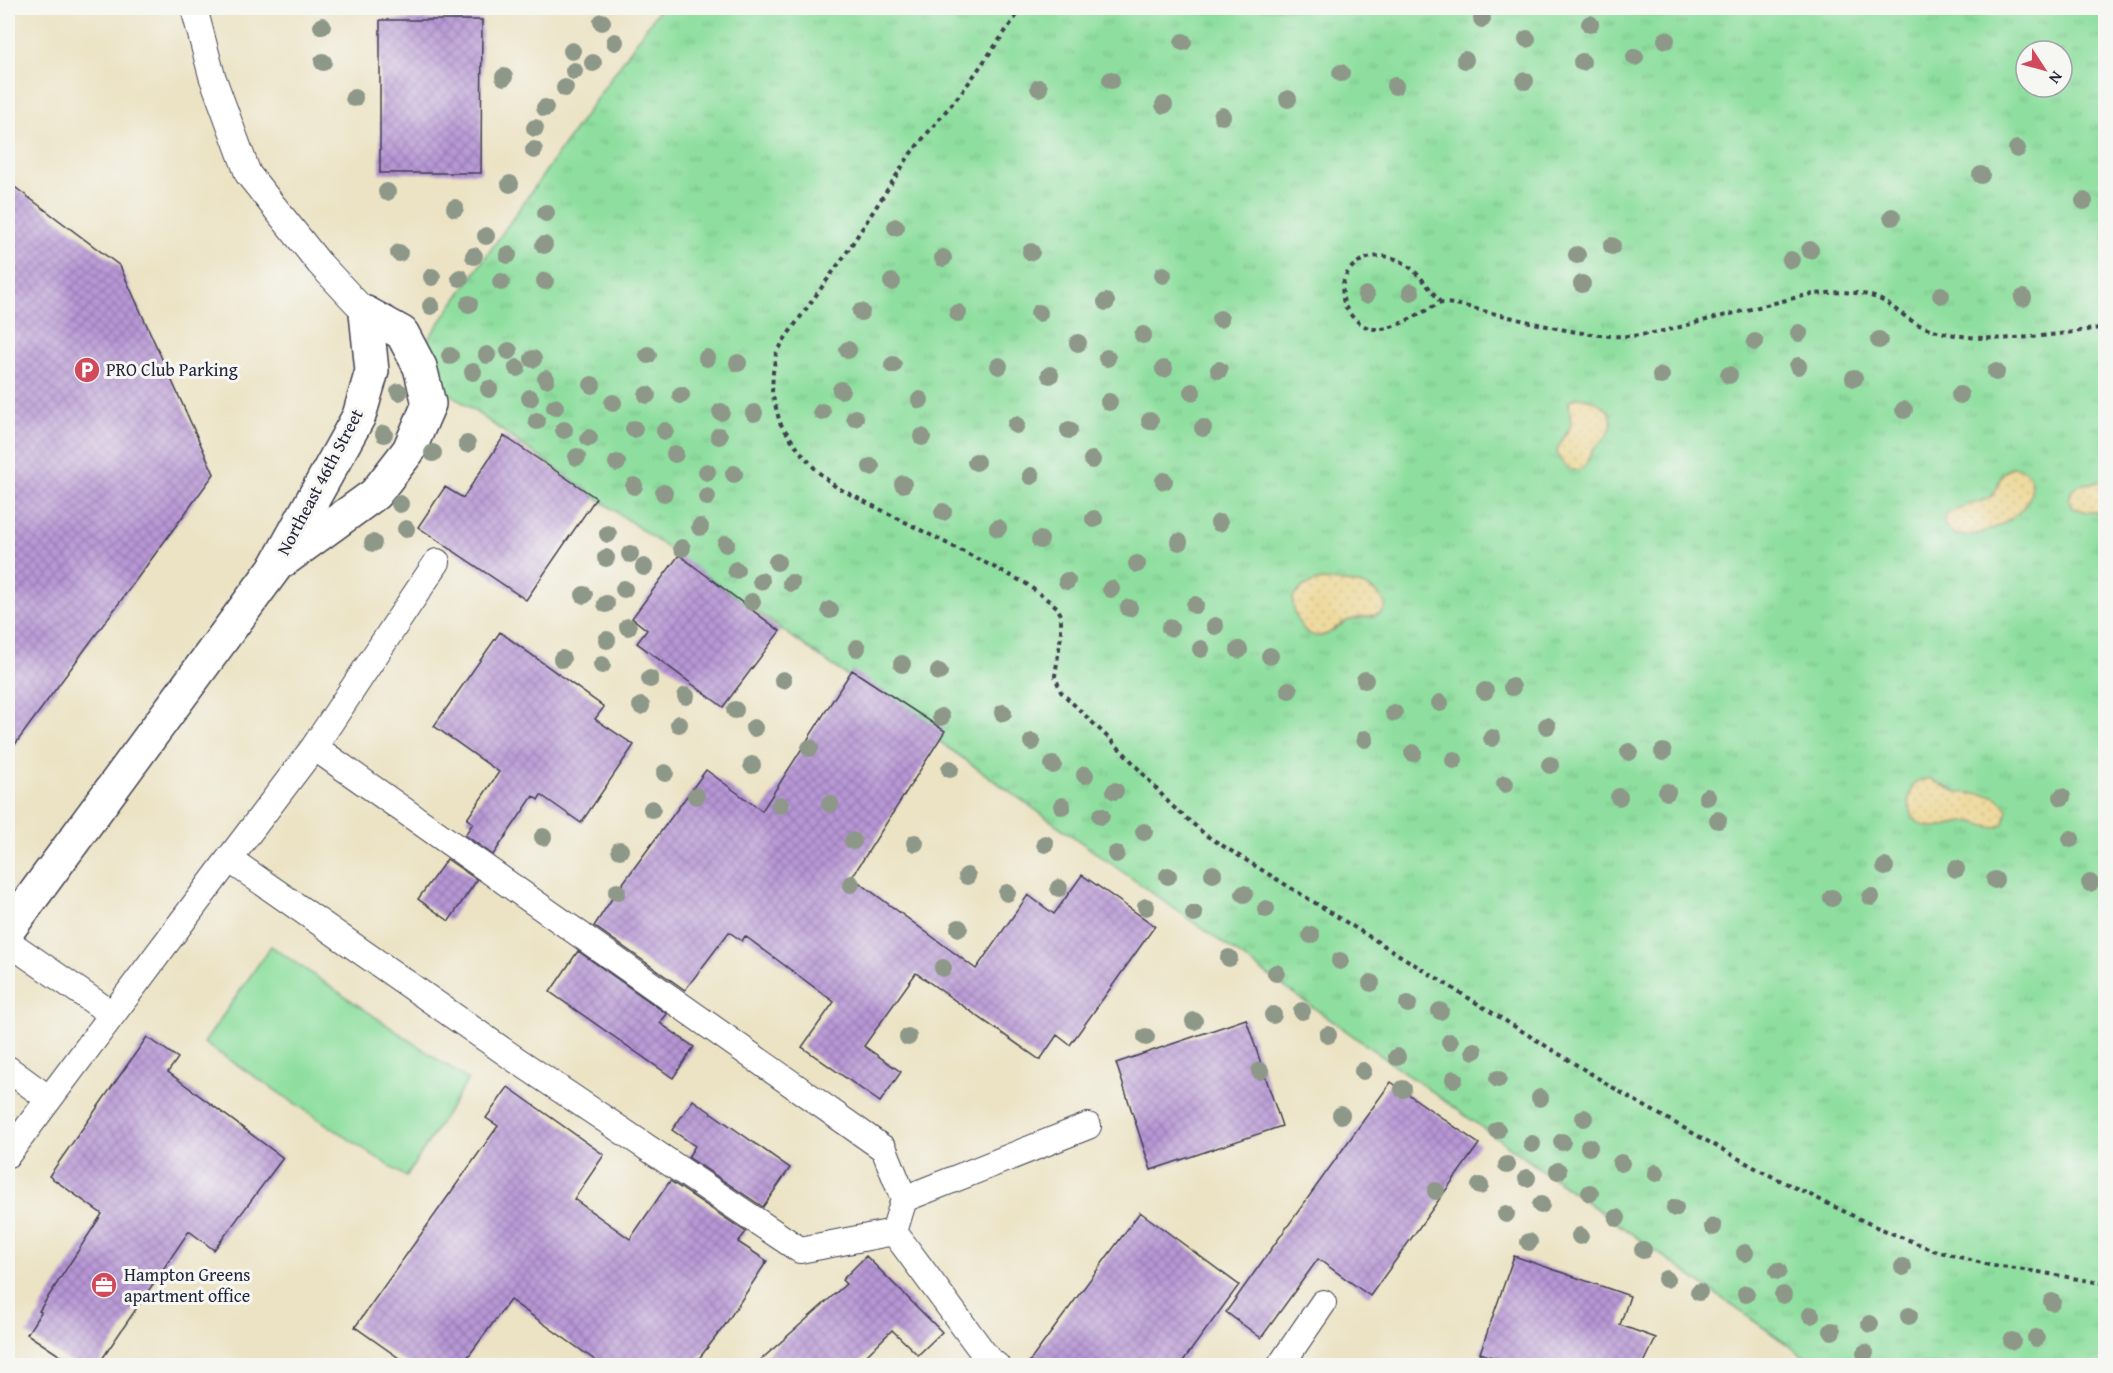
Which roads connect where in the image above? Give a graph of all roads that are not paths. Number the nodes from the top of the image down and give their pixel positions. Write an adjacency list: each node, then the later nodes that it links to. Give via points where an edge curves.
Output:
1 (194, 8): 2 (lane, via 212,76 248,174 319,263)
2 (366, 313): 4 (street, Northeast 46th Street, via 372,370 359,416); 4 (street, Northeast 46th Street, via 402,333 420,368 429,404 409,450 375,494)
3 (437, 562): 5 (lane)
4 (276, 566): 7 (street, Northeast 46th Street)
5 (315, 747): 6 (lane); 14 (lane, via 884,1149)
6 (229, 859): 9 (lane); 15 (lane, via 514,1059 800,1250)
7 (8, 930)
8 (8, 942): 9 (lane)
9 (112, 1014): 11 (lane)
10 (8, 1069): 11 (lane)
11 (49, 1099): 13 (lane)
12 (1088, 1126): 14 (lane)
13 (8, 1154)
14 (904, 1199): 15 (lane)
15 (894, 1232): 17 (lane, via 988,1359)
16 (1323, 1303): 18 (lane)
17 (997, 1365)
18 (1280, 1365)

